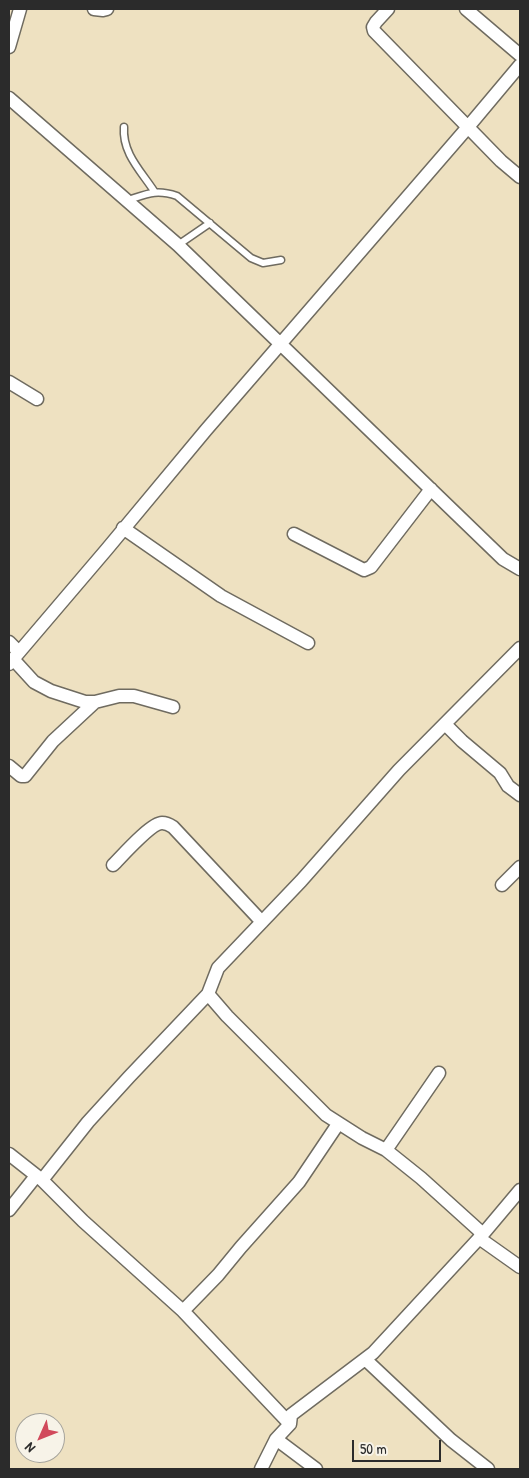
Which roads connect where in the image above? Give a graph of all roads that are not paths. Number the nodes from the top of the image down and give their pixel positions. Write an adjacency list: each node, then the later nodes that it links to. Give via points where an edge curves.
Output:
1 (20, 9): 6 (street)
2 (94, 9): 3 (street)
3 (107, 9)
4 (388, 9): 11 (street, via 376,22 374,31)
5 (466, 9): 7 (street)
6 (9, 47)
7 (520, 55)
8 (520, 65): 11 (street)
9 (9, 98): 14 (street)
10 (124, 127): 13 (lane, via 127,150)
11 (468, 127): 12 (street); 18 (street)
12 (520, 177)
13 (154, 191): 14 (lane); 15 (lane, via 177,196)
14 (128, 200): 16 (street)
15 (210, 223): 16 (lane); 17 (lane, via 257,261)
16 (178, 245): 18 (street)
17 (281, 260)
18 (280, 343): 21 (street); 22 (street)
19 (9, 382): 20 (street)
20 (37, 399)
21 (431, 489): 23 (street, via 368,569 364,570); 24 (street, via 503,559)
22 (123, 528): 26 (street, via 221,596); 28 (street)
23 (294, 534)
24 (520, 570)
25 (9, 642): 28 (street)
26 (308, 642)
27 (520, 648): 31 (street)
28 (14, 658): 29 (street, via 38,685 85,702)
29 (95, 702): 30 (street, via 134,696); 32 (street, via 53,741 25,776)
30 (173, 707)
31 (445, 724): 33 (street); 37 (street, via 399,770)
32 (9, 766)
33 (520, 795)
34 (113, 865): 37 (street, via 151,828 165,823 173,827)
35 (520, 867): 36 (street)
36 (502, 885)
37 (262, 922): 38 (street, via 218,968)
38 (208, 994): 40 (street, via 308,1098); 43 (street, via 129,1076)
39 (439, 1072): 41 (street)
40 (338, 1124): 41 (street); 48 (street, via 299,1182)
41 (386, 1150): 46 (street, via 421,1178)
42 (9, 1154): 43 (street)
43 (39, 1178): 45 (street); 48 (street)
44 (520, 1190): 46 (street)
45 (9, 1210)
46 (481, 1236): 47 (street); 49 (street)
47 (520, 1266)
48 (183, 1311): 50 (street)
49 (364, 1359): 50 (street, via 291,1415); 54 (street, via 451,1440)
50 (290, 1424): 51 (street)
51 (276, 1439): 52 (street); 53 (street)
52 (261, 1469)
53 (316, 1469)
54 (488, 1469)

